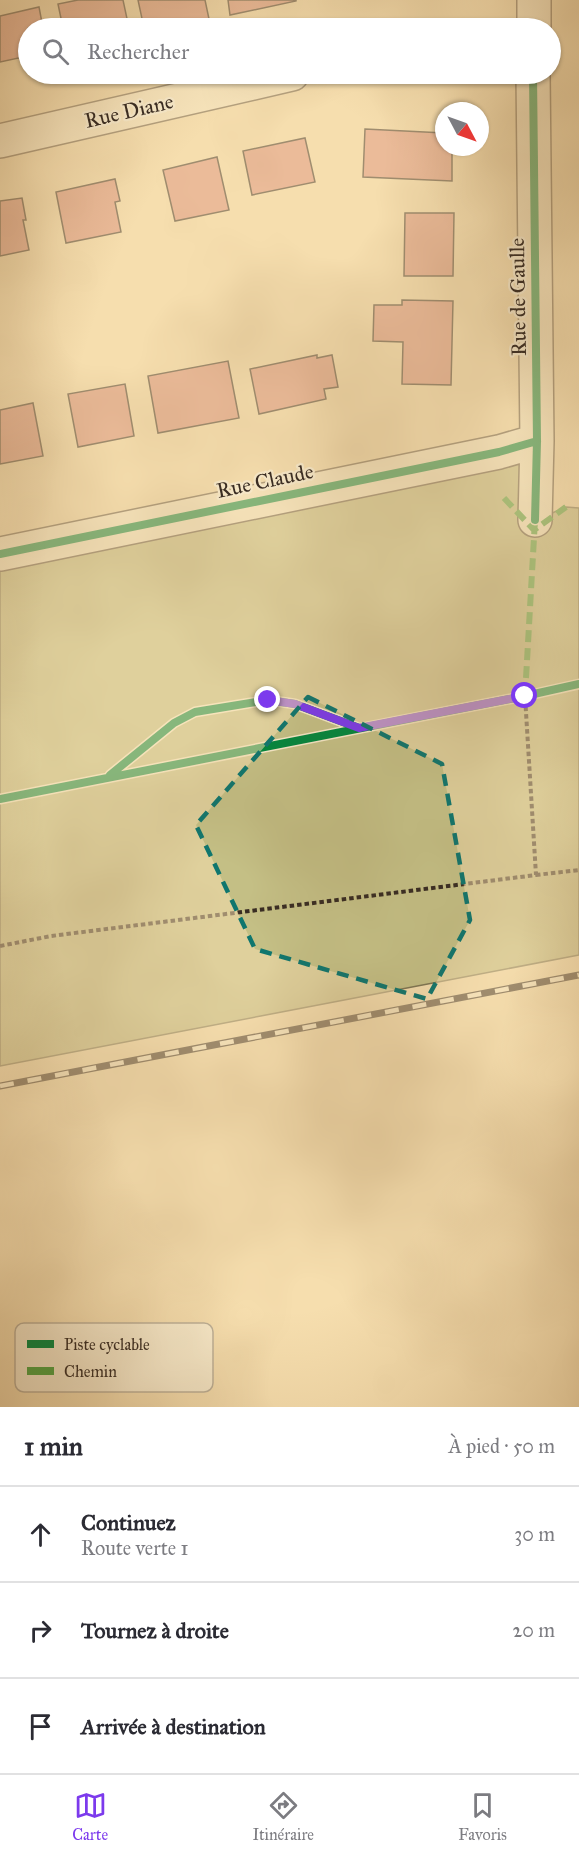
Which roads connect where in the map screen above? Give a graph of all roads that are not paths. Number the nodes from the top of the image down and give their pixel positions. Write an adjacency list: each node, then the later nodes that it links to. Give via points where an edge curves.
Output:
1 (534, 0): 2 (street)
2 (534, 18)
3 (248, 84): 5 (street, Rue Diane)
4 (533, 84): 6 (street, Rue de Gaulle)
5 (0, 141)
6 (537, 441): 7 (street, Rue de Gaulle); 8 (street, Rue Claude)
7 (535, 520)
8 (0, 554)

